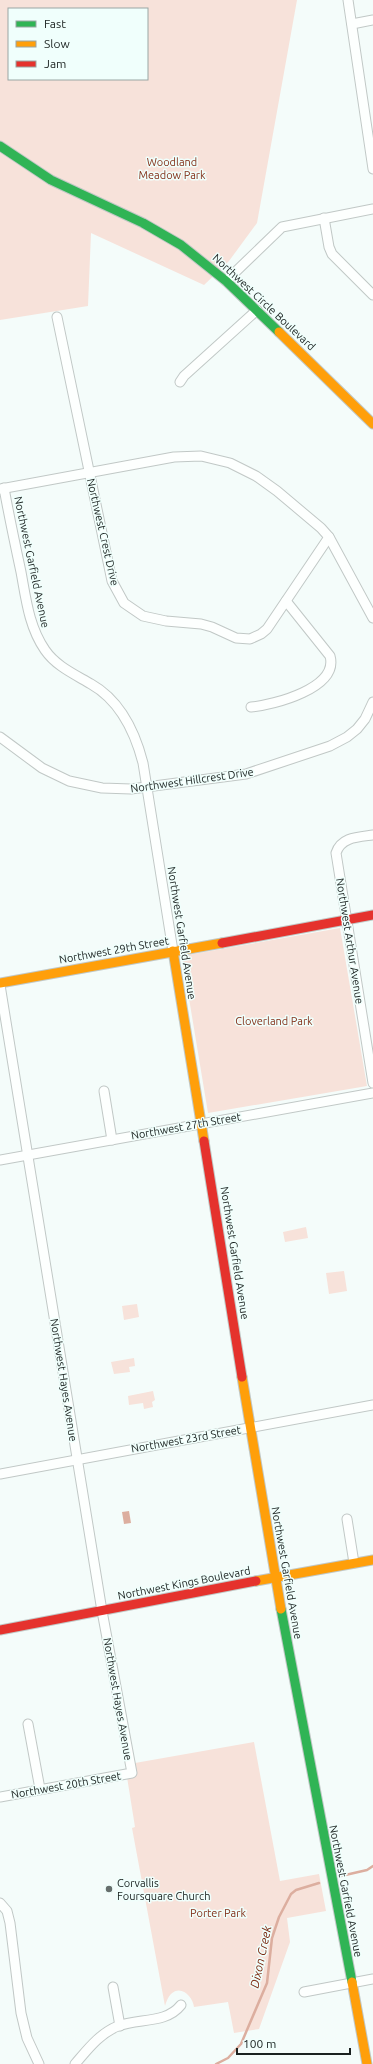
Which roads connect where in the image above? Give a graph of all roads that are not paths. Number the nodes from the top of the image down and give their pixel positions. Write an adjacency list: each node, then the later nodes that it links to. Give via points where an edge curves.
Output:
1 (348, 0): 3 (street)
2 (373, 20): 3 (street)
3 (352, 24): 4 (street)
4 (369, 116): 6 (street)
5 (0, 146): 9 (street, Northwest Circle Boulevard, via 51,180 128,215 168,237)
6 (373, 169)
7 (373, 209): 8 (street)
8 (324, 218): 9 (street, via 300,222 278,230); 10 (street, via 332,254)
9 (226, 281): 11 (street, Northwest Circle Boulevard)
10 (373, 295)
11 (257, 310): 13 (street); 14 (street, Northwest Circle Boulevard)
12 (57, 317): 15 (street, Northwest Crest Drive)
13 (180, 382)
14 (373, 424)
15 (89, 472): 16 (street); 17 (street, via 174,457 219,459 241,468 277,490); 18 (street, Northwest Crest Drive, via 114,588 119,597 134,611 150,619 212,627 244,640 255,638 267,629)
16 (2, 489): 23 (street, Northwest Garfield Avenue, via 30,617 37,638 54,661 98,688 119,710 137,741)
17 (329, 537): 18 (street, Northwest Crest Drive); 19 (street)
18 (286, 601): 21 (street, via 330,656 332,666 328,674 316,684 293,698)
19 (373, 618)
20 (373, 702): 23 (street, Northwest Hillcrest Drive, via 357,729 330,746 246,774)
21 (251, 707)
22 (0, 737): 23 (street, Northwest Hillcrest Drive, via 42,768 70,781 114,790)
23 (146, 787): 27 (street, Northwest Garfield Avenue)
24 (373, 835): 26 (street, Northwest Arthur Avenue, via 348,839 338,847 336,858)
25 (373, 915): 26 (street, Northwest 29th Street)
26 (346, 920): 27 (street, Northwest 29th Street); 29 (street, Northwest Arthur Avenue)
27 (173, 951): 28 (street, Northwest 29th Street); 32 (street, Northwest Garfield Avenue)
28 (0, 984): 34 (street, Northwest Hayes Avenue)
29 (373, 1083)
30 (104, 1091): 33 (street)
31 (373, 1093): 32 (street, Northwest 27th Street)
32 (202, 1124): 33 (street, Northwest 27th Street); 37 (street, Northwest Garfield Avenue)
33 (112, 1140): 34 (street, Northwest 27th Street)
34 (27, 1156): 35 (street, Northwest 27th Street); 38 (street, Northwest Hayes Avenue)
35 (0, 1160)
36 (373, 1405): 37 (street, Northwest 23rd Street)
37 (251, 1428): 38 (street, Northwest 23rd Street); 43 (street, Northwest Garfield Avenue)
38 (77, 1459): 39 (street, Northwest 23rd Street); 44 (street, Northwest Hayes Avenue)
39 (0, 1474)
40 (347, 1519): 42 (street)
41 (373, 1560): 42 (street, Northwest Kings Boulevard)
42 (354, 1563): 43 (street, Northwest Kings Boulevard)
43 (275, 1577): 44 (street, Northwest Kings Boulevard); 52 (street, Northwest Garfield Avenue)
44 (102, 1611): 45 (street, Northwest Kings Boulevard); 47 (street, Northwest Hayes Avenue)
45 (0, 1630)
46 (28, 1724): 48 (street)
47 (132, 1773): 48 (street, Northwest 20th Street)
48 (40, 1789): 49 (street, Northwest 20th Street)
49 (0, 1796)
50 (0, 1903): 57 (street, via 10,1923 23,2025)
51 (373, 1979): 52 (street)
52 (352, 1983): 54 (street); 59 (street, Northwest Garfield Avenue)
53 (113, 1987): 56 (street)
54 (304, 1992)
55 (181, 2005): 56 (street, via 169,2016)
56 (120, 2026): 58 (street, via 96,2040)
57 (39, 2064)
58 (75, 2064)
59 (367, 2064)

